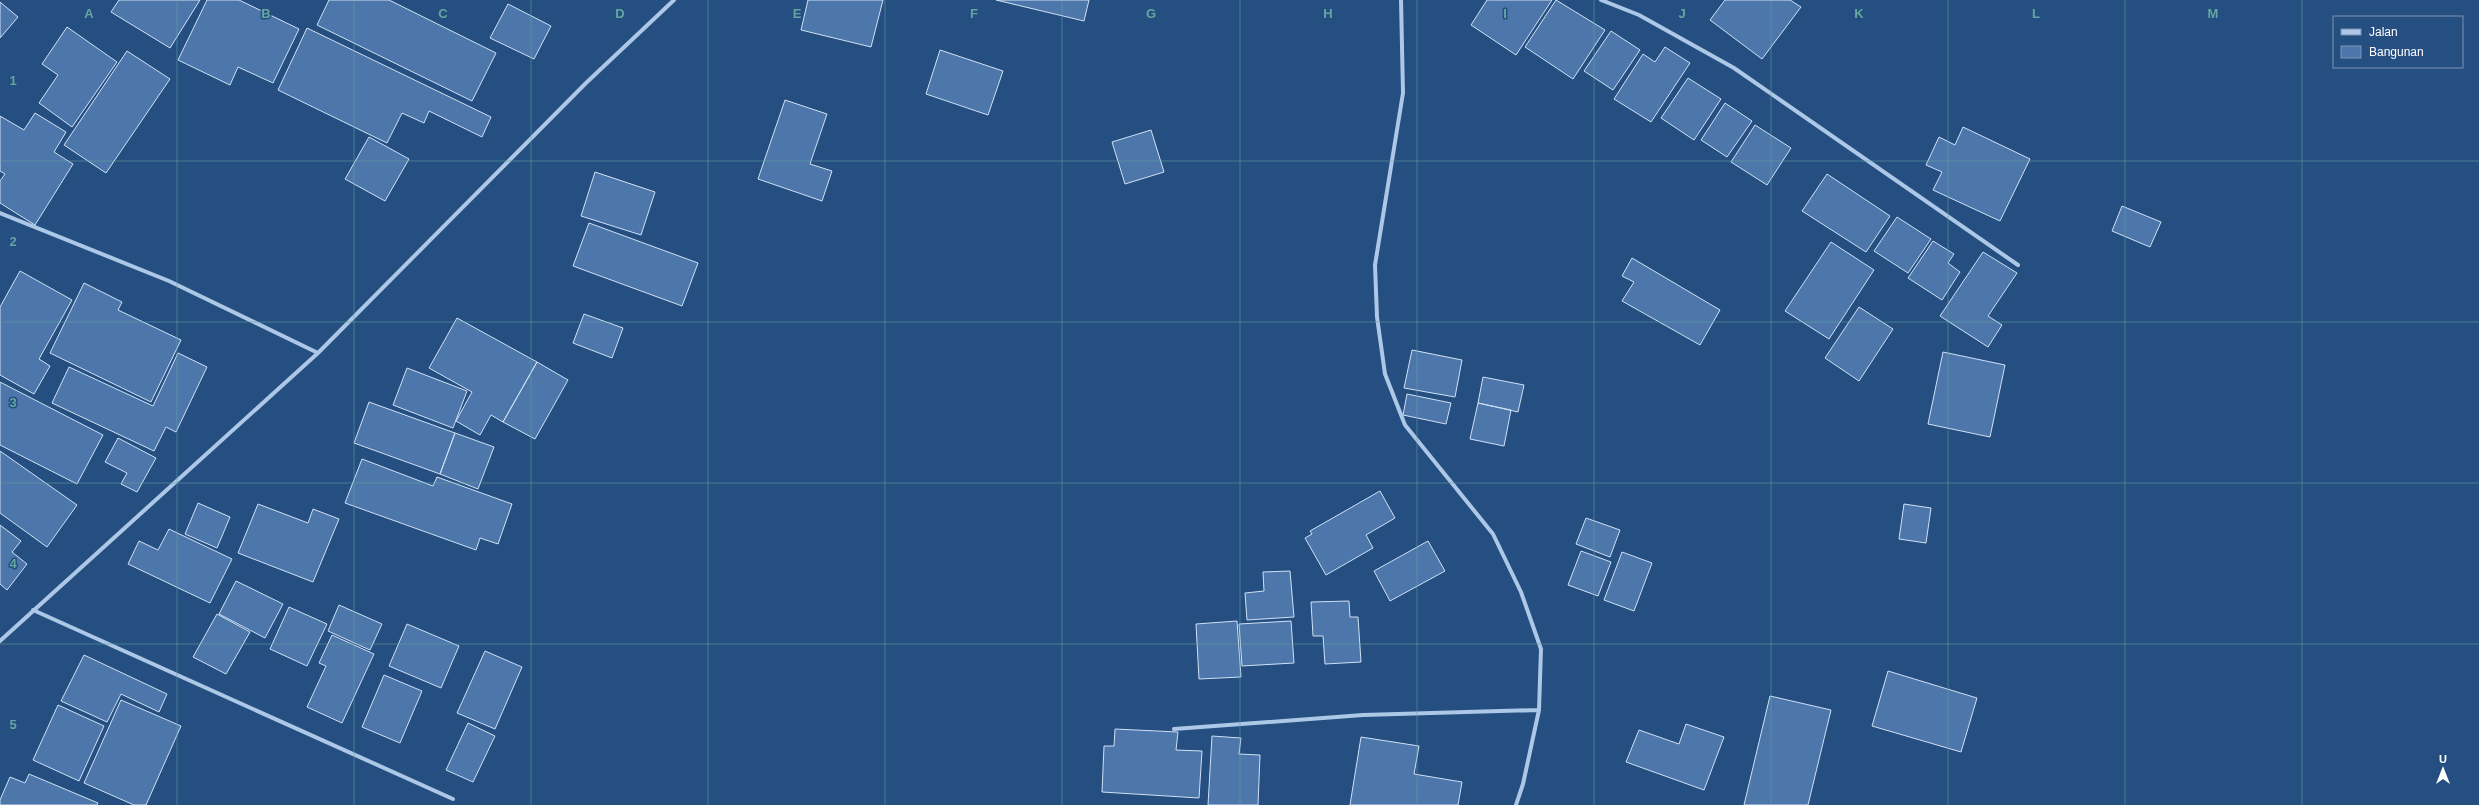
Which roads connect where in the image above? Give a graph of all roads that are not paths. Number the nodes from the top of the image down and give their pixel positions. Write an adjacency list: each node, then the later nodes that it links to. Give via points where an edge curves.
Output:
1 (674, 0): 6 (street, via 586,83)
2 (1401, 0): 9 (street, via 1403,93 1375,265 1377,316 1385,374 1405,425 1493,534 1521,592 1541,649)
3 (1601, 0): 5 (street, via 1639,15 1734,68)
4 (0, 213): 6 (street, via 169,281)
5 (2018, 264)
6 (318, 353): 7 (street)
7 (33, 610): 8 (street); 11 (street)
8 (0, 641)
9 (1539, 710): 10 (street, via 1363,715); 12 (street)
10 (1174, 729)
11 (453, 799)
12 (1516, 805)

